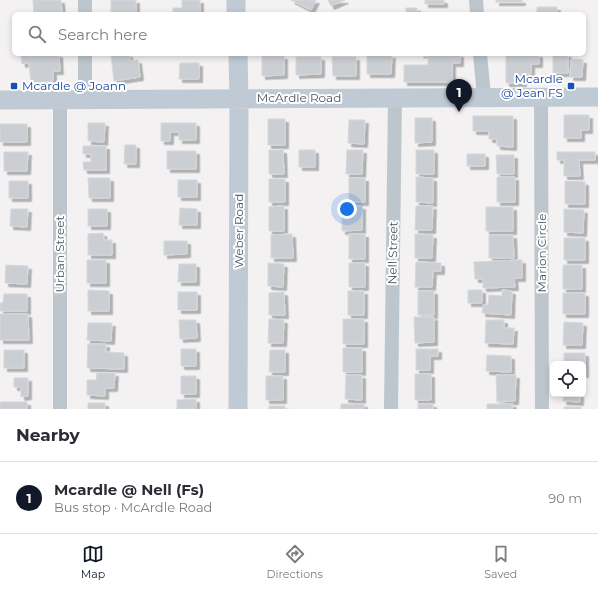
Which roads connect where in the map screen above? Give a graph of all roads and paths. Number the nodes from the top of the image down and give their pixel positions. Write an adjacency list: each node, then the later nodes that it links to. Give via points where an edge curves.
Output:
1 (85, 0): 4 (street)
2 (236, 0): 5 (main road)
3 (476, 0): 6 (street)
4 (85, 12)
5 (236, 12)
6 (477, 12)
7 (85, 56): 17 (street)
8 (238, 56): 14 (main road, Weber Road)
9 (480, 56): 10 (street)
10 (484, 97): 11 (main road, McArdle Road); 13 (main road, McArdle Road)
11 (541, 97): 12 (main road, McArdle Road); 21 (street, Marion Circle)
12 (598, 97)
13 (395, 98): 14 (main road, McArdle Road); 20 (street, Nell Street)
14 (239, 99): 17 (main road, McArdle Road); 19 (main road, Weber Road)
15 (0, 100): 16 (main road, McArdle Road)
16 (60, 100): 17 (main road, McArdle Road); 18 (street, Urban Street)
17 (85, 100)
18 (60, 409)
19 (238, 409)
20 (391, 409)
21 (542, 409)

